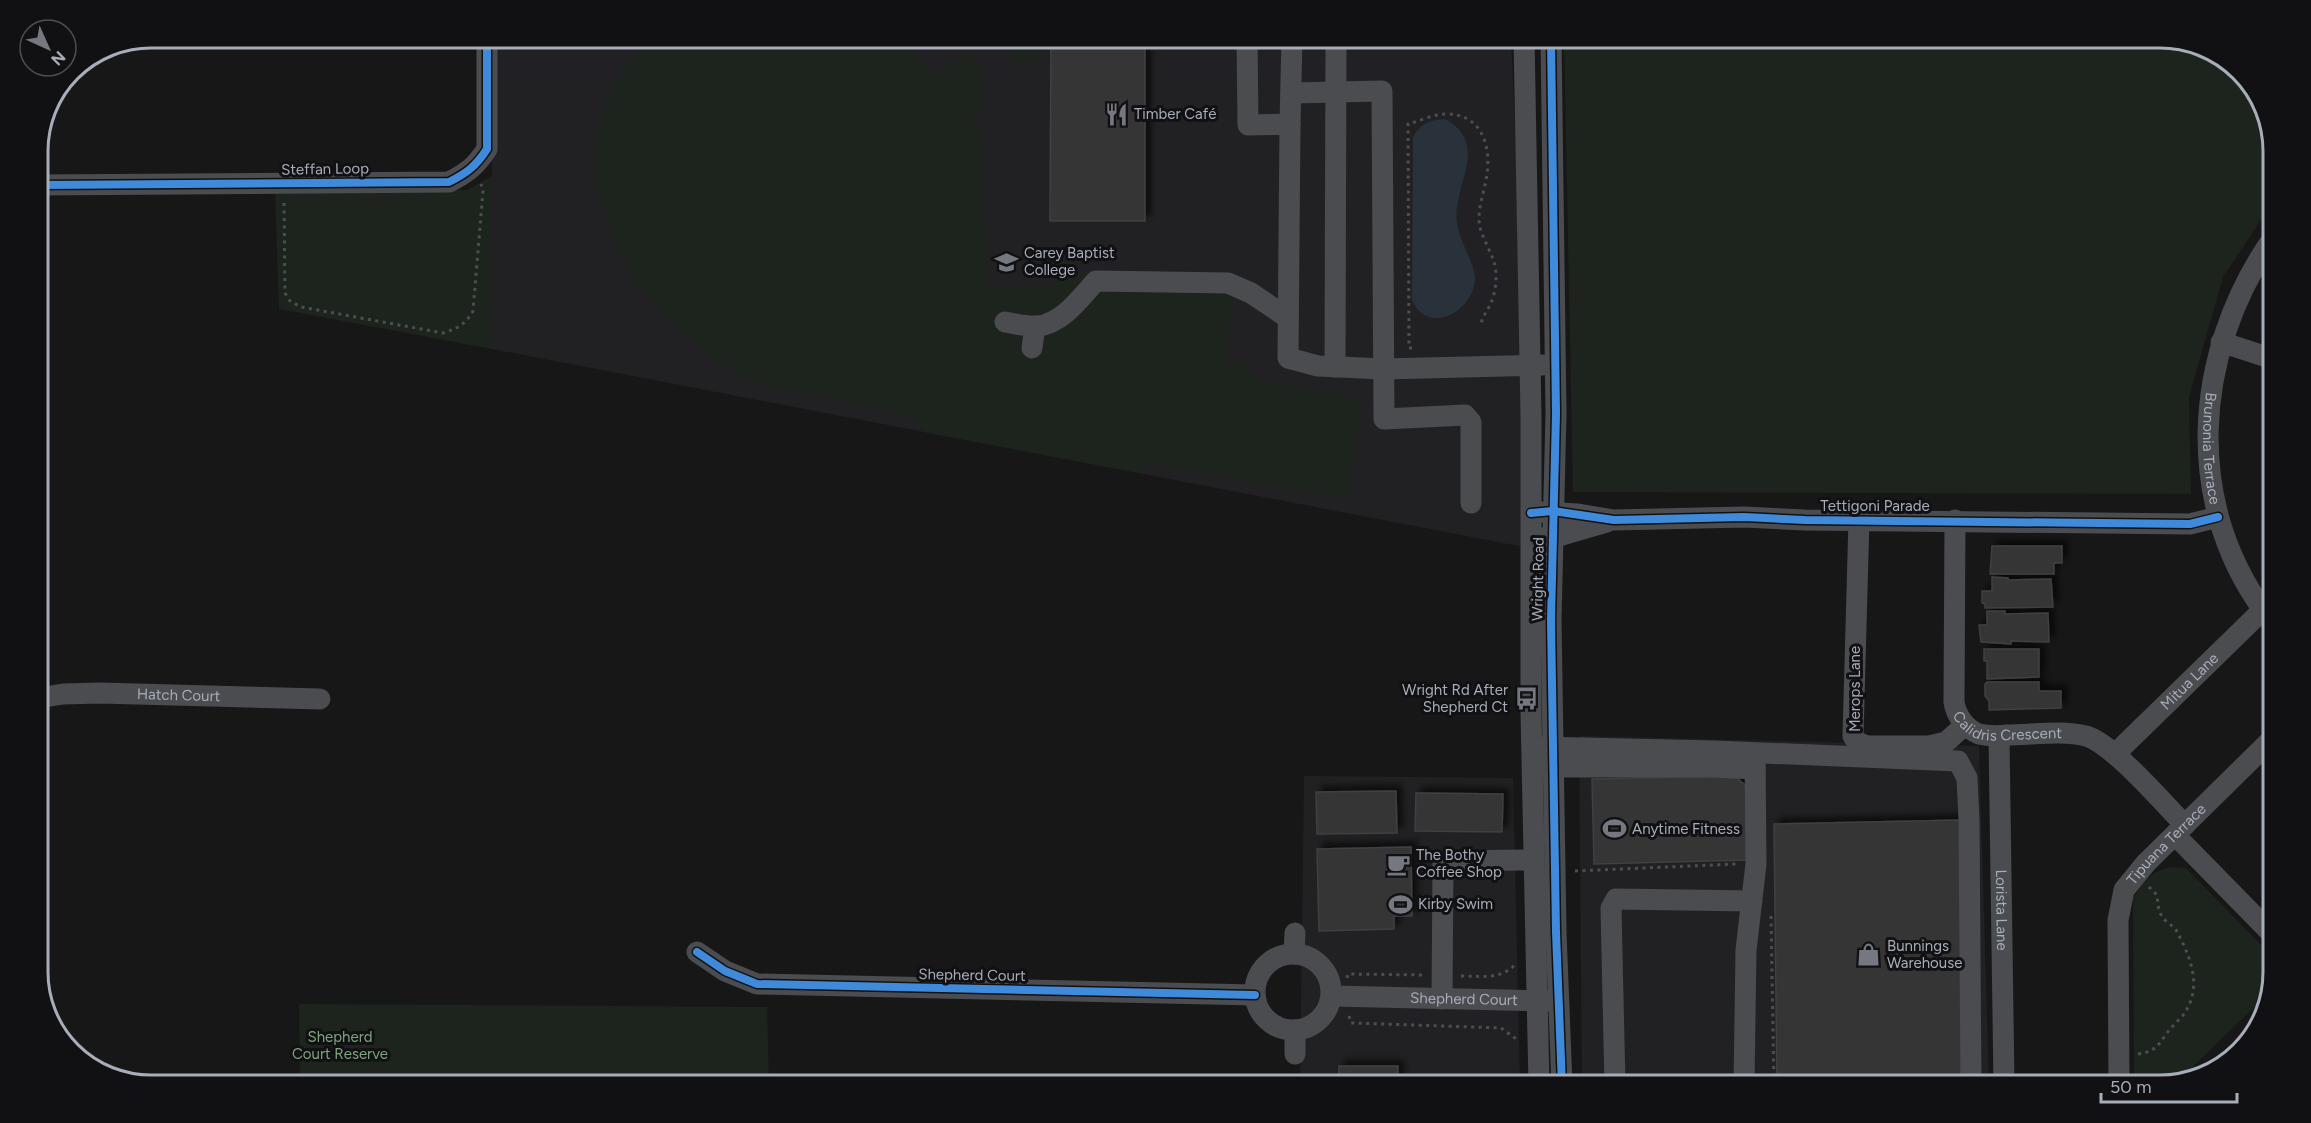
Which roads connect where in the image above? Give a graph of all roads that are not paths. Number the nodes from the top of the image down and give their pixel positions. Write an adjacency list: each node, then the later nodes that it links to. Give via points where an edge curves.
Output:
1 (487, 48): 10 (street, Steffan Loop, via 487,149 467,173 449,182)
2 (1247, 48): 9 (street, via 1248,125)
3 (1292, 48): 7 (street)
4 (1336, 48): 8 (street)
5 (1524, 48): 19 (street, Wright Road)
6 (1551, 48): 18 (street, Wright Road)
7 (1291, 93): 8 (street); 9 (street)
8 (1336, 93): 20 (street); 21 (street, via 1382,91)
9 (1290, 124): 12 (street)
10 (48, 185)
11 (2263, 252): 15 (street, Brunonia Terrace, via 2238,296)
12 (1288, 318): 14 (street, via 1228,283 1096,280 1064,315); 20 (street, via 1288,357)
13 (1005, 322): 14 (street)
14 (1035, 326): 16 (street)
15 (2221, 342): 17 (street); 25 (street, Brunonia Terrace, via 2212,383 2208,455)
16 (1032, 348)
17 (2263, 355)
18 (1555, 365): 19 (street); 23 (street, Wright Road)
19 (1530, 366): 21 (street); 24 (street, Wright Road)
20 (1335, 368): 21 (street)
21 (1383, 369): 22 (street, via 1384,419 1465,415 1471,422)
22 (1471, 503)
23 (1552, 511): 24 (street, Tettigoni Parade); 27 (street, Tettigoni Parade); 30 (street, Wright Road)
24 (1531, 513): 29 (street, Wright Road)
25 (2218, 517): 28 (street, Tettigoni Parade, via 2190,524); 31 (street, Brunonia Terrace, via 2235,561)
26 (1859, 519): 27 (street, Tettigoni Parade); 28 (street, Tettigoni Parade); 35 (street, Merops Lane, via 1853,736 1867,746 1929,746 1946,742)
27 (1614, 520): 30 (street, Tettigoni Parade)
28 (1955, 520): 35 (street, Calidris Crescent, via 1954,702)
29 (1530, 538): 30 (street, Tettigoni Parade); 39 (street, Wright Road)
30 (1552, 538): 39 (street, Wright Road)
31 (2263, 601)
32 (2263, 617): 38 (street, Mitua Lane)
33 (48, 696): 34 (street, Hatch Court, via 100,693)
34 (320, 699)
35 (1965, 725): 36 (street, Calidris Crescent, via 1979,734)
36 (1999, 736): 38 (street, Calidris Crescent, via 2086,736); 58 (street, Lorista Lane)
37 (2263, 748): 41 (street, Tipuana Terrace)
38 (2115, 754): 41 (street, Calidris Crescent)
39 (1543, 757): 40 (street); 42 (street, Wright Road); 49 (street, Wright Road)
40 (1759, 772): 43 (street, via 1756,864); 57 (street, via 1958,761 1966,778 1969,820)
41 (2180, 830): 44 (street, Calidris Crescent); 59 (street, Tipuana Terrace, via 2134,875 2120,904)
42 (1534, 860): 48 (street, via 1443,864); 50 (street, Wright Road)
43 (1762, 905): 55 (street, via 1616,899 1611,908); 56 (street, via 1746,950)
44 (2263, 923)
45 (697, 952): 46 (street, Shepherd Court, via 725,971 757,984)
46 (1255, 995): 47 (street, via 1262,971 1295,944 1322,967); 51 (street, via 1265,1018 1275,1026)
47 (1332, 996): 48 (street, Shepherd Court); 51 (street, via 1321,1019)
48 (1442, 999): 50 (street, Shepherd Court)
49 (1559, 1000): 50 (street, Shepherd Court); 54 (street, Wright Road)
50 (1536, 1001): 53 (street, Wright Road)
51 (1295, 1030): 52 (street)
52 (1295, 1054)
53 (1539, 1075)
54 (1562, 1075)
55 (1615, 1075)
56 (1744, 1075)
57 (1971, 1075)
58 (2004, 1075)
59 (2119, 1075)

